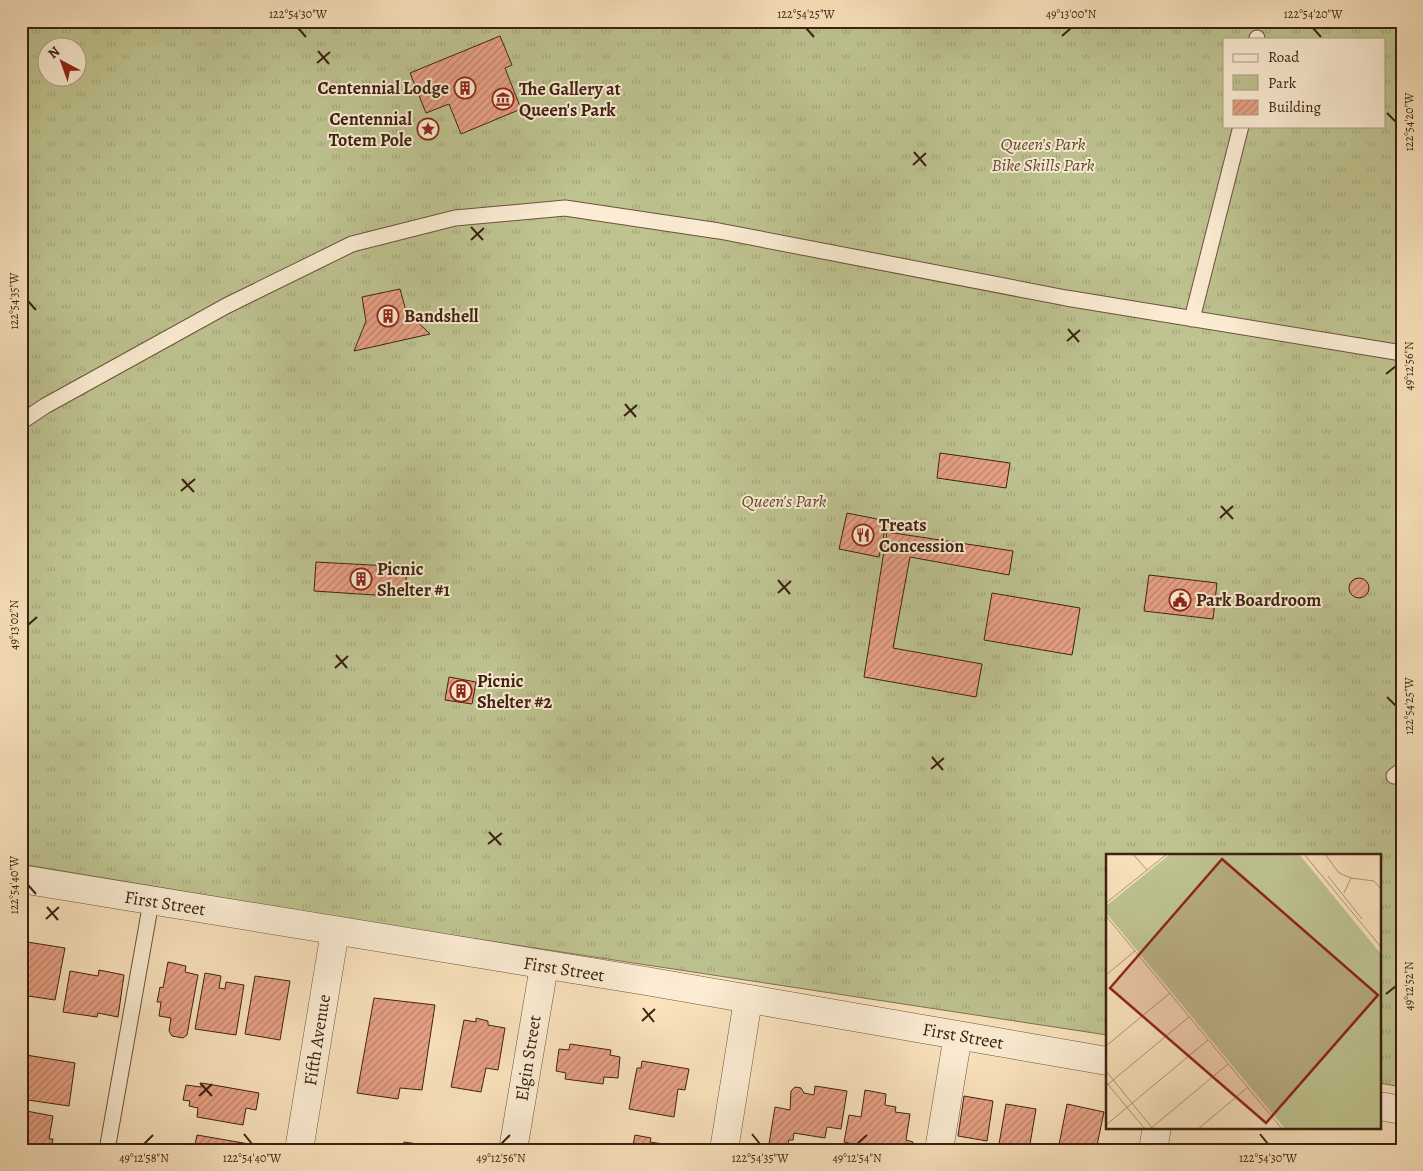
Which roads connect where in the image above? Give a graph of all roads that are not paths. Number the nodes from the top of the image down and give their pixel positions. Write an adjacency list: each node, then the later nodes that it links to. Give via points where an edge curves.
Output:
1 (1240, 128): 2 (lane)
2 (1192, 319): 3 (lane); 4 (lane, via 719,231 565,208 455,218 352,244 226,306)
3 (1402, 353)
4 (21, 422)
5 (21, 879): 6 (street, First Street)
6 (151, 902): 7 (street, First Street); 15 (lane)
7 (335, 931): 8 (street, First Street); 16 (street, Fifth Avenue)
8 (544, 966): 9 (street, First Street); 17 (street, Elgin Street)
9 (748, 1000): 10 (street, First Street); 18 (street)
10 (958, 1036): 11 (street, First Street); 19 (street)
11 (1106, 1061)
12 (1380, 1106): 13 (street)
13 (1402, 1110)
14 (1157, 1128): 20 (street)
15 (107, 1150)
16 (299, 1150)
17 (513, 1150)
18 (724, 1150)
19 (939, 1150)
20 (1153, 1150)

